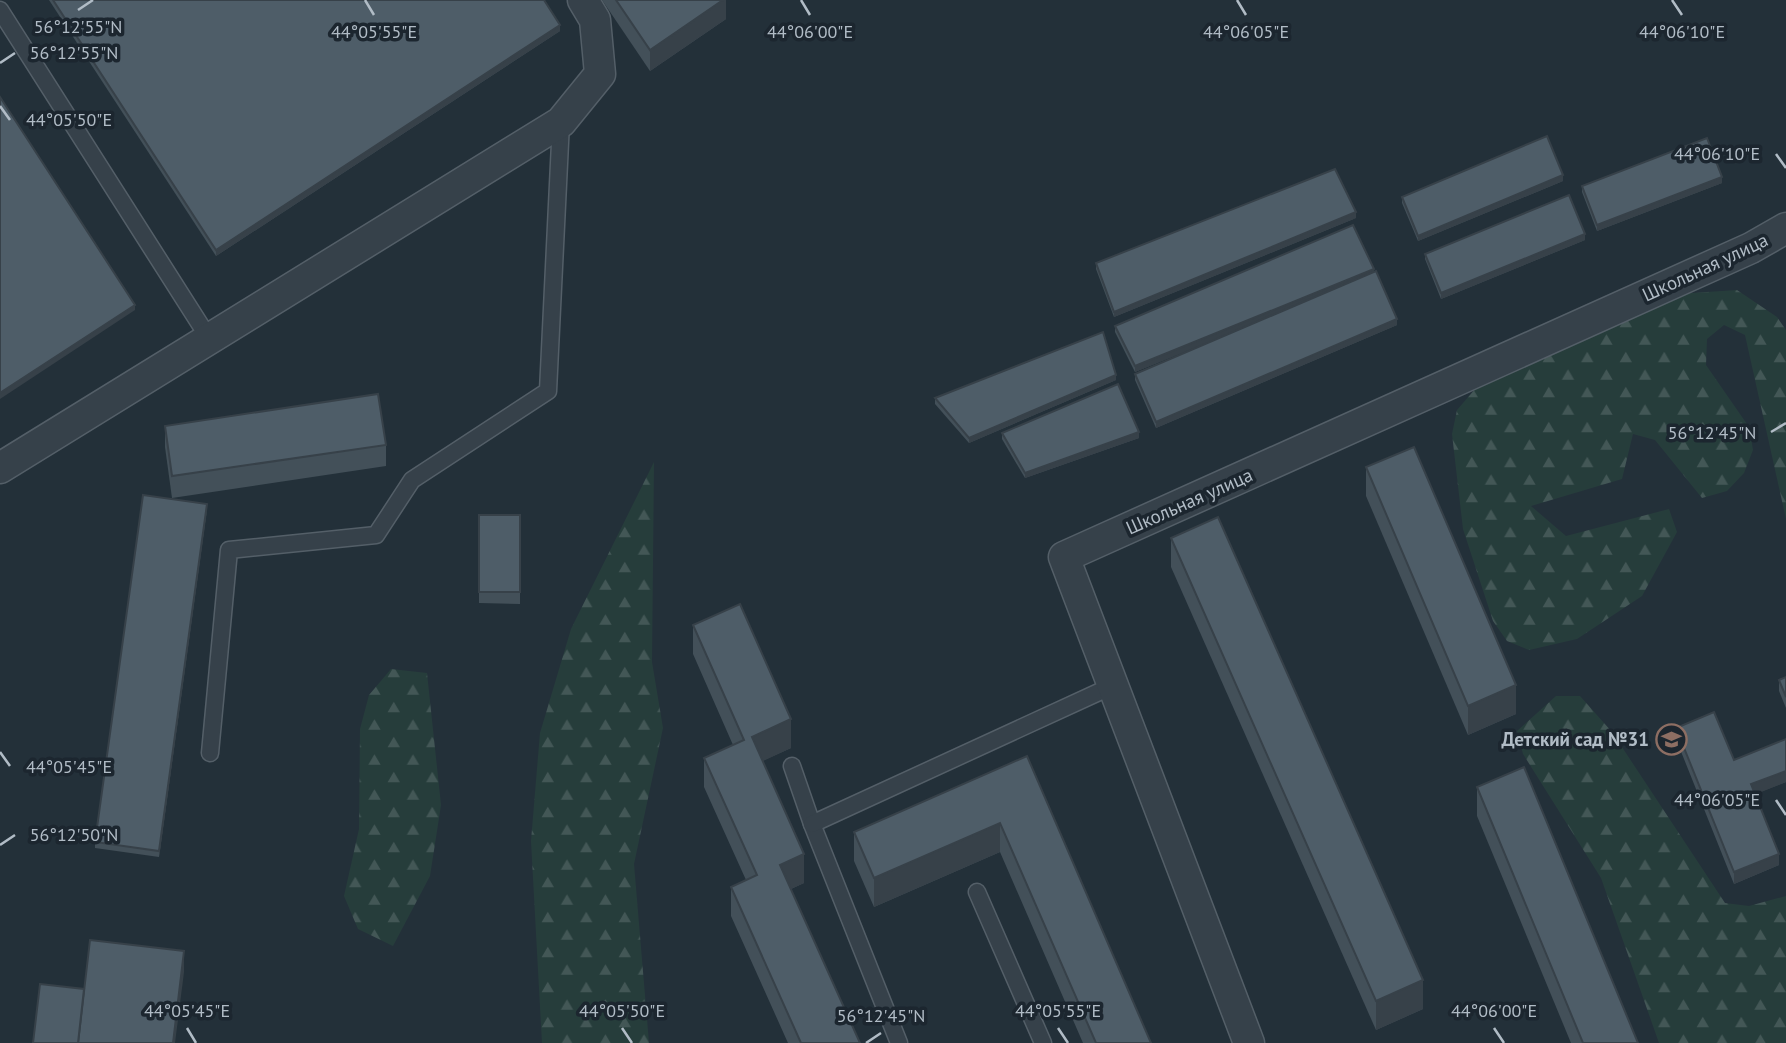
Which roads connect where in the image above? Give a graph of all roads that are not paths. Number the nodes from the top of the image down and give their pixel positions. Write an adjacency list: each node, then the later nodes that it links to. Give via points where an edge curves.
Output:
1 (583, 0): 3 (street, via 596,20 600,74)
2 (0, 10): 5 (lane)
3 (561, 122): 5 (street); 8 (lane, via 548,391 412,480 376,535 229,550)
4 (1786, 228): 7 (street, Школьная улица, via 1751,248 1063,557)
5 (210, 340): 6 (street)
6 (0, 468)
7 (1112, 685): 10 (lane); 14 (street, Школьная улица)
8 (210, 752)
9 (792, 766): 10 (lane)
10 (812, 824): 12 (lane)
11 (977, 891): 13 (lane)
12 (899, 1043)
13 (1043, 1043)
14 (1249, 1043)

